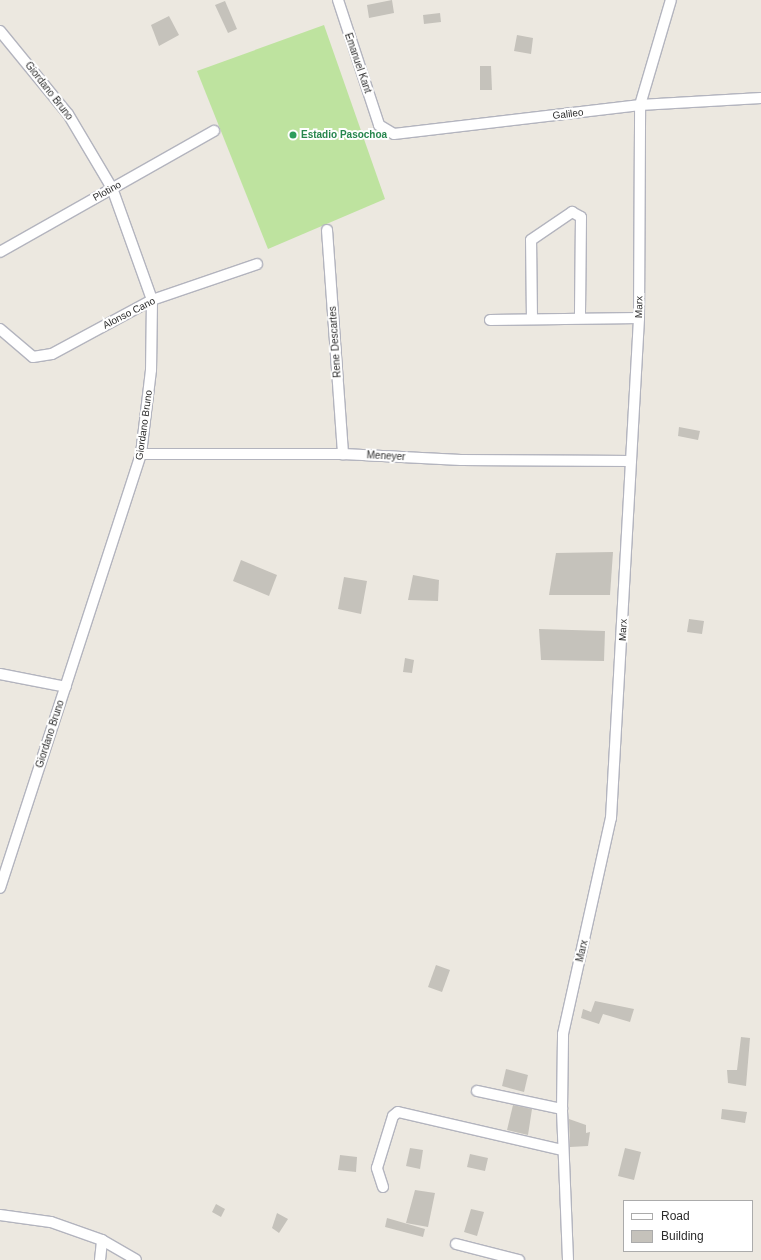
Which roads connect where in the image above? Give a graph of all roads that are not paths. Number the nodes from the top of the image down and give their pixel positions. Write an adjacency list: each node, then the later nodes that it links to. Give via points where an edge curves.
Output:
1 (338, 0): 6 (street, Emanuel Kant)
2 (671, 0): 5 (street, Marx)
3 (0, 31): 8 (street, Giordano Bruno, via 68,114)
4 (761, 98): 5 (street, Galileo)
5 (640, 105): 6 (street, Galileo, via 394,134); 14 (street, Marx)
6 (379, 125)
7 (214, 132): 8 (street, Plotino)
8 (112, 188): 10 (street, Plotino); 12 (street, Giordano Bruno)
9 (327, 230): 19 (street, Rene Descartes)
10 (0, 252)
11 (257, 264): 12 (street, Alonso Cano)
12 (152, 300): 17 (street, Alonso Cano, via 52,354 33,357 26,354); 18 (street, Giordano Bruno, via 151,370)
13 (580, 317): 14 (street); 15 (street); 15 (street, via 581,217 572,212 531,240)
14 (639, 318): 20 (street, Marx)
15 (532, 319): 16 (street)
16 (490, 320)
17 (0, 329)
18 (141, 454): 19 (street, Meneyer); 22 (street, Giordano Bruno)
19 (343, 454): 20 (street, Meneyer, via 461,460)
20 (631, 460): 25 (street, Marx, via 611,818 564,1034)
21 (0, 674): 22 (street)
22 (66, 687): 23 (street, Giordano Bruno)
23 (0, 888)
24 (477, 1091): 25 (street)
25 (562, 1109): 26 (street, Marx)
26 (563, 1150): 27 (street, via 398,1112 392,1116 377,1168); 34 (street, Marx)
27 (383, 1187)
28 (0, 1215): 29 (street, via 51,1222)
29 (102, 1240): 31 (street); 32 (street)
30 (456, 1244): 33 (street)
31 (100, 1260)
32 (136, 1260)
33 (519, 1260)
34 (568, 1260)

